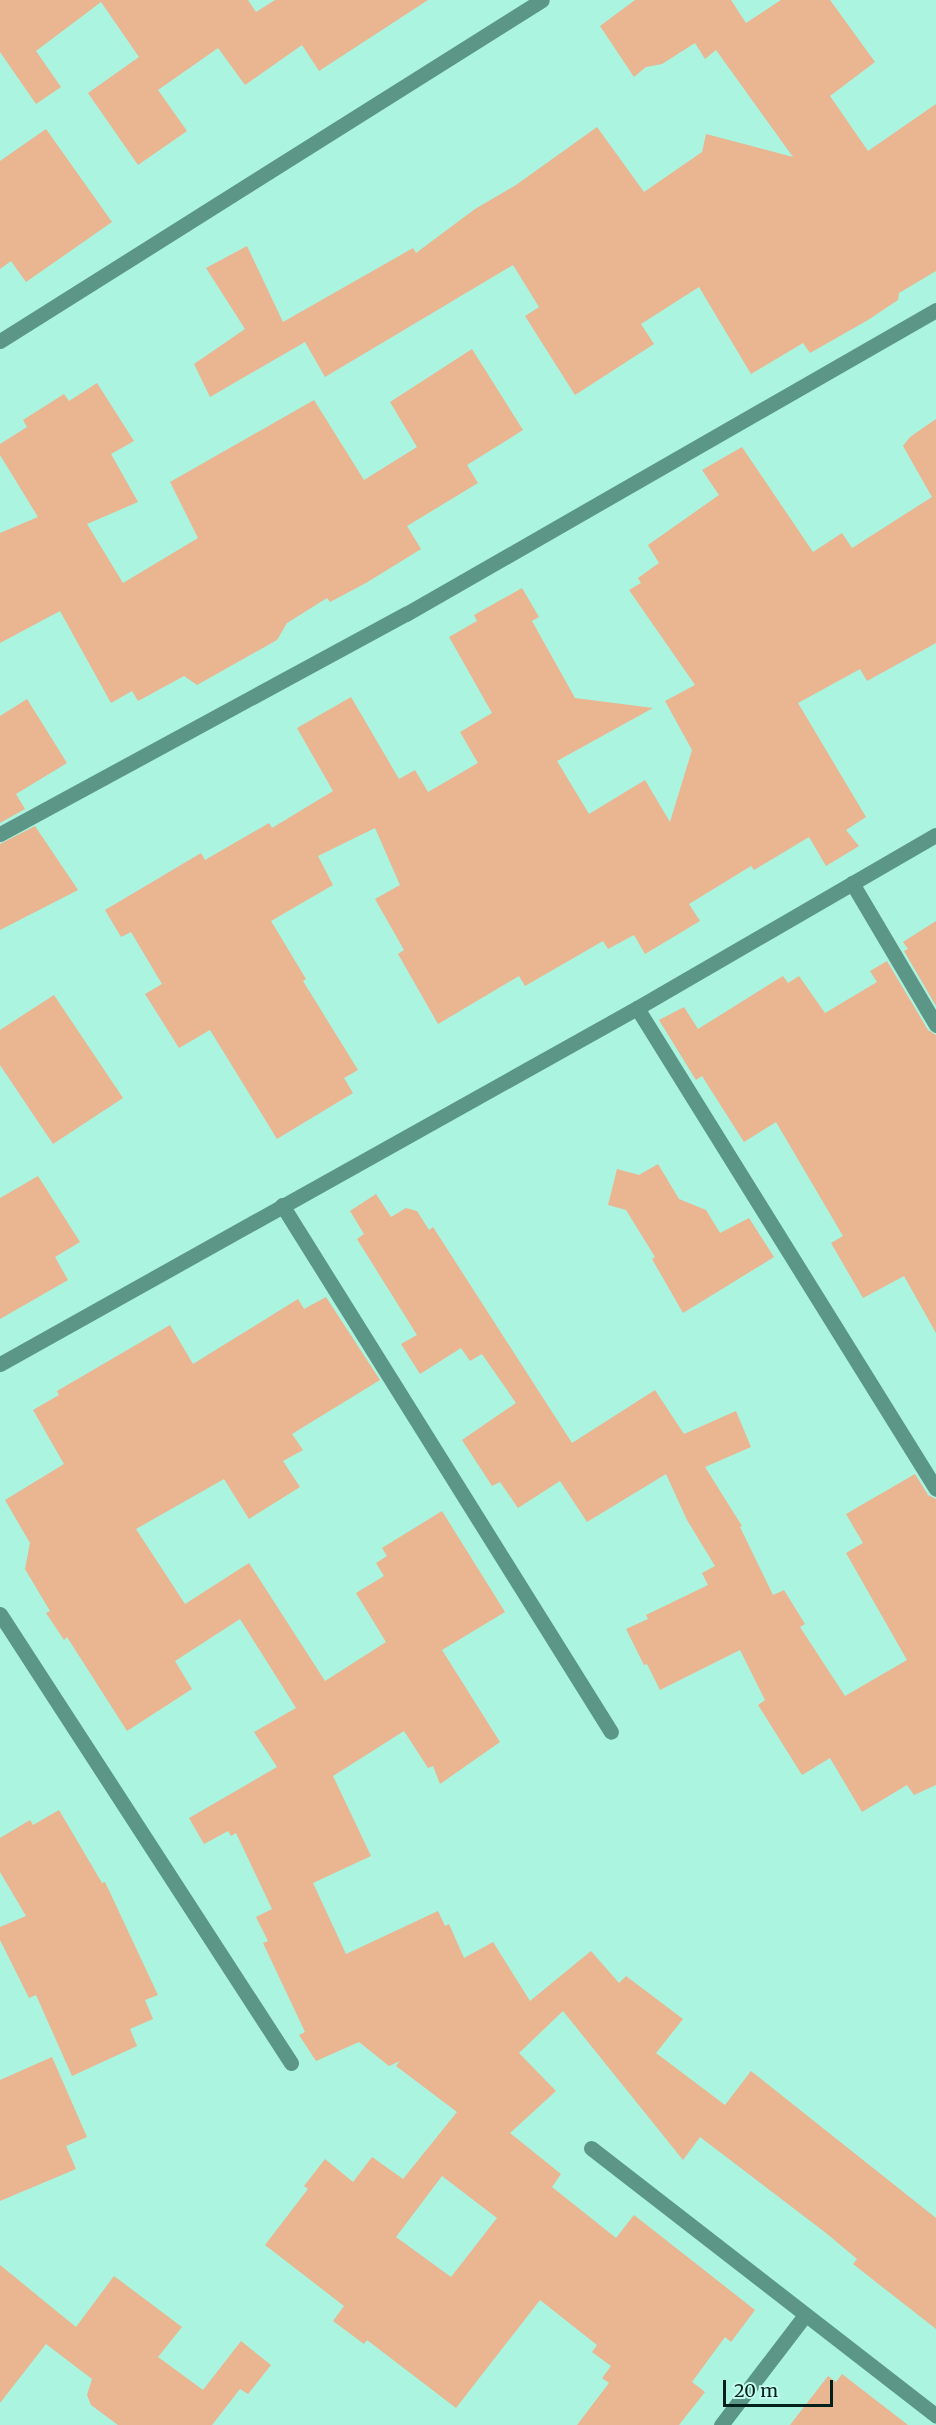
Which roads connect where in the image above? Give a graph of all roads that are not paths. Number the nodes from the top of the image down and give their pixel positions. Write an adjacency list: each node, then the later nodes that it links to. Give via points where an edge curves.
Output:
1 (542, 0): 3 (street)
2 (936, 310): 4 (street, via 406,614)
3 (0, 341)
4 (0, 834)
5 (936, 835): 6 (street)
6 (852, 883): 7 (street); 8 (street)
7 (637, 1008): 9 (street); 11 (street)
8 (936, 1025)
9 (282, 1205): 10 (street); 13 (street)
10 (0, 1364)
11 (936, 1489)
12 (0, 1614): 14 (street)
13 (610, 1732)
14 (291, 2063)
15 (591, 2148): 16 (street)
16 (805, 2314): 17 (street); 18 (street)
17 (936, 2416)
18 (721, 2425)

